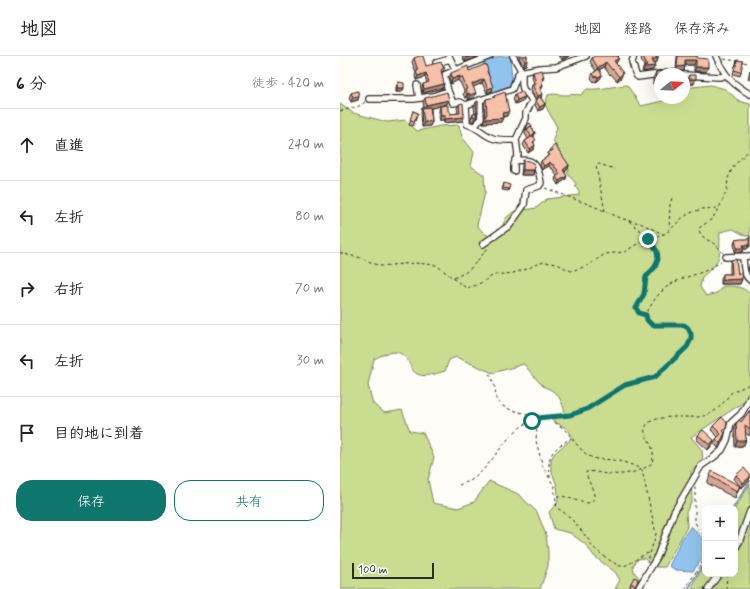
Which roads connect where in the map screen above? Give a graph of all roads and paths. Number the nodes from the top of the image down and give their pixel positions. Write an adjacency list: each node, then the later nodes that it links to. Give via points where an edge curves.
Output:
1 (490, 56): 13 (street)
2 (513, 56): 11 (street)
3 (517, 56): 11 (street)
4 (586, 56): 14 (street, via 556,67)
5 (634, 56): 15 (street, via 632,62 636,75)
6 (450, 57): 10 (street); 13 (street)
7 (717, 57): 8 (path); 17 (street)
8 (738, 61)
9 (743, 62): 12 (path)
10 (436, 64)
11 (517, 64): 14 (street)
12 (750, 64)
13 (456, 71): 19 (street, via 444,75)
14 (522, 72): 23 (street, via 518,74 512,89); 27 (street, via 522,84 532,101)
15 (654, 75)
16 (690, 75): 17 (street)
17 (726, 75): 20 (street)
18 (417, 84): 21 (street)
19 (448, 91): 21 (street); 24 (street, via 453,103 460,102)
20 (750, 94)
21 (419, 98): 22 (street)
22 (369, 99): 25 (path, via 359,107)
23 (480, 100): 24 (street); 26 (street, via 481,118)
24 (466, 105): 26 (street, via 467,124)
25 (340, 111)
26 (475, 126): 27 (street, via 490,137)
27 (516, 140): 29 (street, via 518,155)
28 (750, 150): 34 (path, via 733,167)
29 (515, 160): 31 (street); 32 (street, via 530,161 533,164 541,180)
30 (615, 169): 35 (path, via 599,164 596,166)
31 (514, 171)
32 (539, 186): 35 (path); 40 (street, via 526,190 524,205 506,229)
33 (672, 198): 37 (path)
34 (719, 208): 37 (path, via 690,213); 44 (path, via 712,219 699,228 699,232 705,239 718,246)
35 (605, 212): 36 (path)
36 (627, 220): 38 (path); 39 (path)
37 (669, 231): 38 (path)
38 (664, 234): 39 (path)
39 (648, 239): 46 (path, via 624,252 605,254 587,266 571,271 557,264 544,262 513,274 494,275 466,288); 48 (path, via 657,251 658,259 646,277 644,294 636,308 639,313)
40 (483, 244)
41 (490, 245): 46 (path, via 472,267)
42 (340, 253): 46 (path, via 380,266 430,264)
43 (750, 256): 45 (street)
44 (726, 257): 45 (street); 48 (path, via 707,272 668,286 653,301)
45 (743, 257): 47 (street, via 744,272)
46 (453, 278)
47 (750, 280)
48 (646, 315): 52 (path, via 652,325 684,325 688,328 691,339 682,353 655,377 625,385 583,411)
49 (490, 374): 53 (path, via 496,386 498,403)
50 (750, 383): 56 (path, via 730,394 712,414 653,420 645,429 652,448 652,463)
51 (750, 397): 70 (street, via 744,409 731,423 728,440 722,450 701,466 674,512 657,557)
52 (551, 417): 54 (path); 55 (path)
53 (537, 418): 54 (path); 59 (path, via 524,424 472,480)
54 (540, 418): 57 (path, via 536,441 543,467)
55 (572, 437): 56 (path, via 589,456 614,460); 57 (path, via 552,452 549,462)
56 (642, 470): 60 (path, via 616,474 586,472 594,494 590,503 586,504 567,496); 65 (path, via 656,534)
57 (550, 478): 60 (path)
58 (696, 483): 63 (path, via 695,522)
59 (459, 484)
60 (557, 496): 65 (path, via 557,508 569,516 593,547 614,564 627,565)
61 (750, 511): 64 (street)
62 (750, 524): 64 (street)
63 (702, 534)
64 (739, 542)
65 (650, 553): 67 (path)
66 (702, 563): 71 (path)
67 (646, 566)
68 (717, 577): 72 (street)
69 (727, 577): 73 (path)
70 (638, 589)
71 (685, 589)
72 (708, 589)
73 (726, 589)

